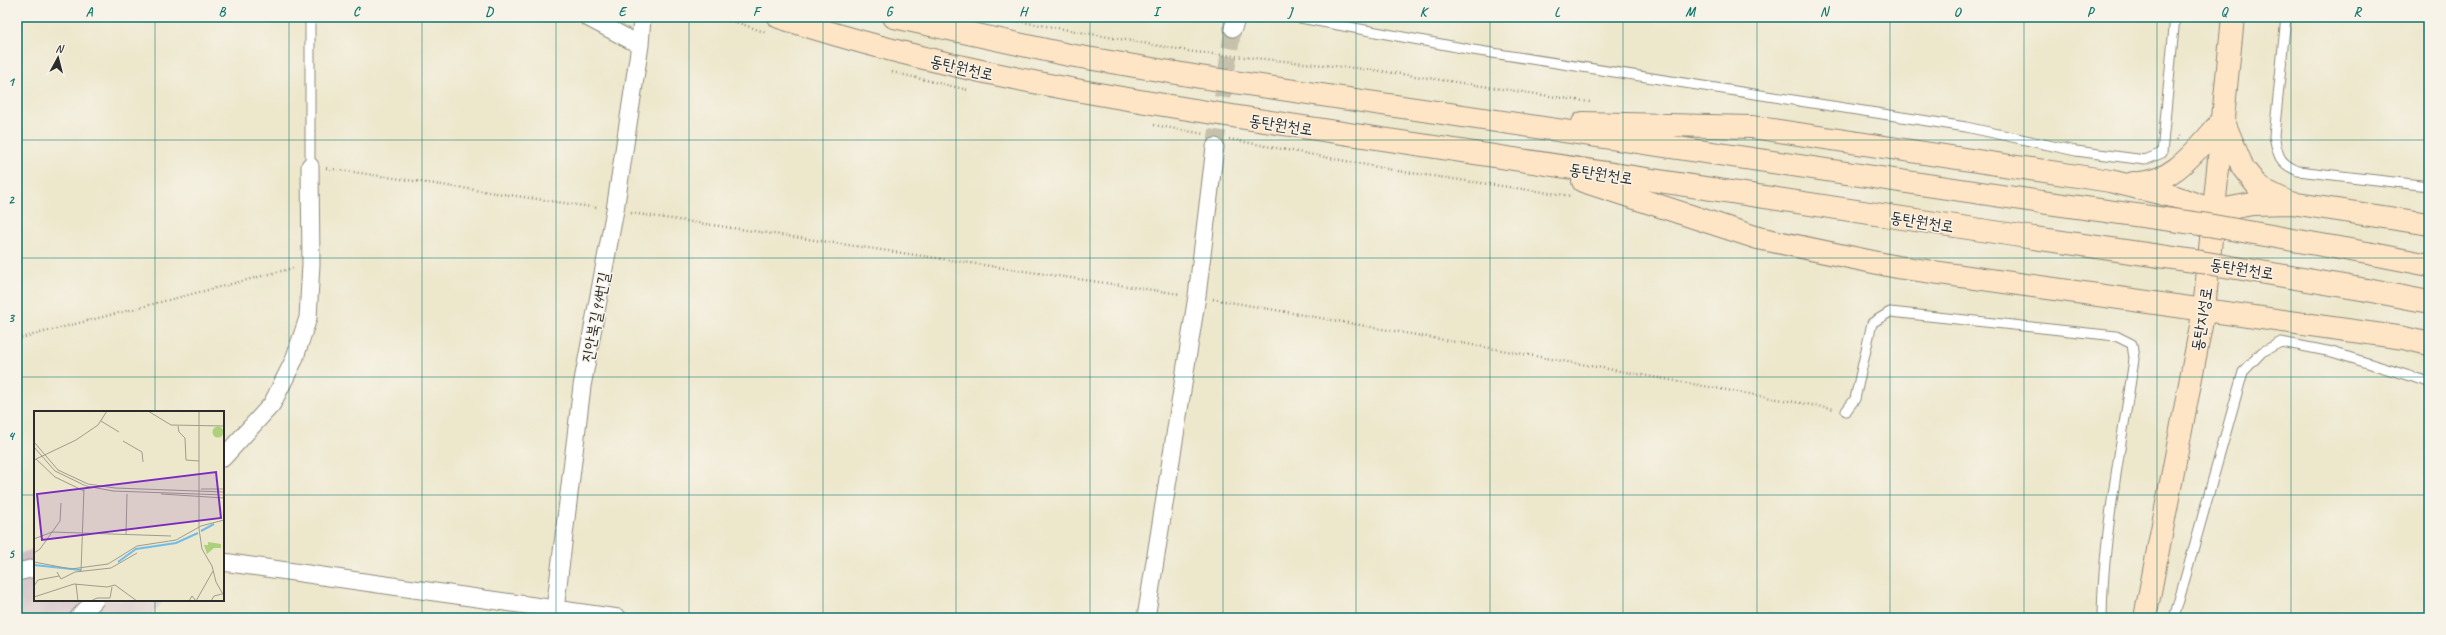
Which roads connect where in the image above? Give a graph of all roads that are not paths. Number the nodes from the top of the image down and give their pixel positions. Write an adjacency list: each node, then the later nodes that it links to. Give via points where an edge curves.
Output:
1 (310, 17): 15 (lane)
2 (587, 17): 10 (street)
3 (642, 17): 10 (street, 진안북길94번길)
4 (894, 17): 12 (main road, 동탄원천로, via 1069,56)
5 (1295, 17): 6 (lane, via 1473,50 1966,127 2076,151 2146,160 2162,153)
6 (2175, 17)
7 (2233, 17): 11 (main road, 동탄지성로)
8 (2286, 17): 17 (lane, via 2274,136 2278,154 2285,166 2298,171)
9 (776, 26): 14 (main road, 동탄원천로, via 1030,83)
10 (640, 44): 32 (street, 진안북길94번길, via 615,210 582,386)
11 (2223, 120): 16 (main road, via 2185,162 2166,176 2141,183); 18 (main road, via 2243,168 2259,188); 19 (main road, 동탄지성로)
12 (1503, 122): 16 (main road, via 1752,127); 21 (main road, 동탄원천로, bridge, via 2208,225)
13 (1218, 140): 35 (street, via 1197,296)
14 (1499, 157): 22 (main road, 동탄원천로, bridge, via 2209,263); 23 (main road, via 1766,239 1897,267)
15 (310, 166): 27 (street, via 311,264 308,318 294,360 272,404)
16 (2110, 181): 19 (main road, via 2176,197)
17 (2429, 186)
18 (2291, 203): 19 (main road, via 2252,204); 20 (main road)
19 (2215, 210): 23 (main road, 동탄지성로)
20 (2429, 224)
21 (2429, 265)
22 (2429, 302)
23 (2204, 310): 24 (main road, via 2404,338); 37 (main road, 동탄지성로)
24 (2429, 344)
25 (2429, 382): 38 (lane, via 2332,352 2281,342 2262,352 2242,372)
26 (1846, 411): 36 (lane, via 1855,399 1872,323 1890,312 2116,336 2132,344 2134,359 2116,467 2102,582)
27 (224, 457)
28 (224, 562): 32 (street)
29 (34, 568): 30 (street)
30 (17, 572)
31 (94, 601): 33 (street)
32 (554, 613): 34 (street)
33 (78, 618)
34 (618, 618)
35 (1146, 618)
36 (2102, 618)
37 (2145, 618)
38 (2174, 618)

